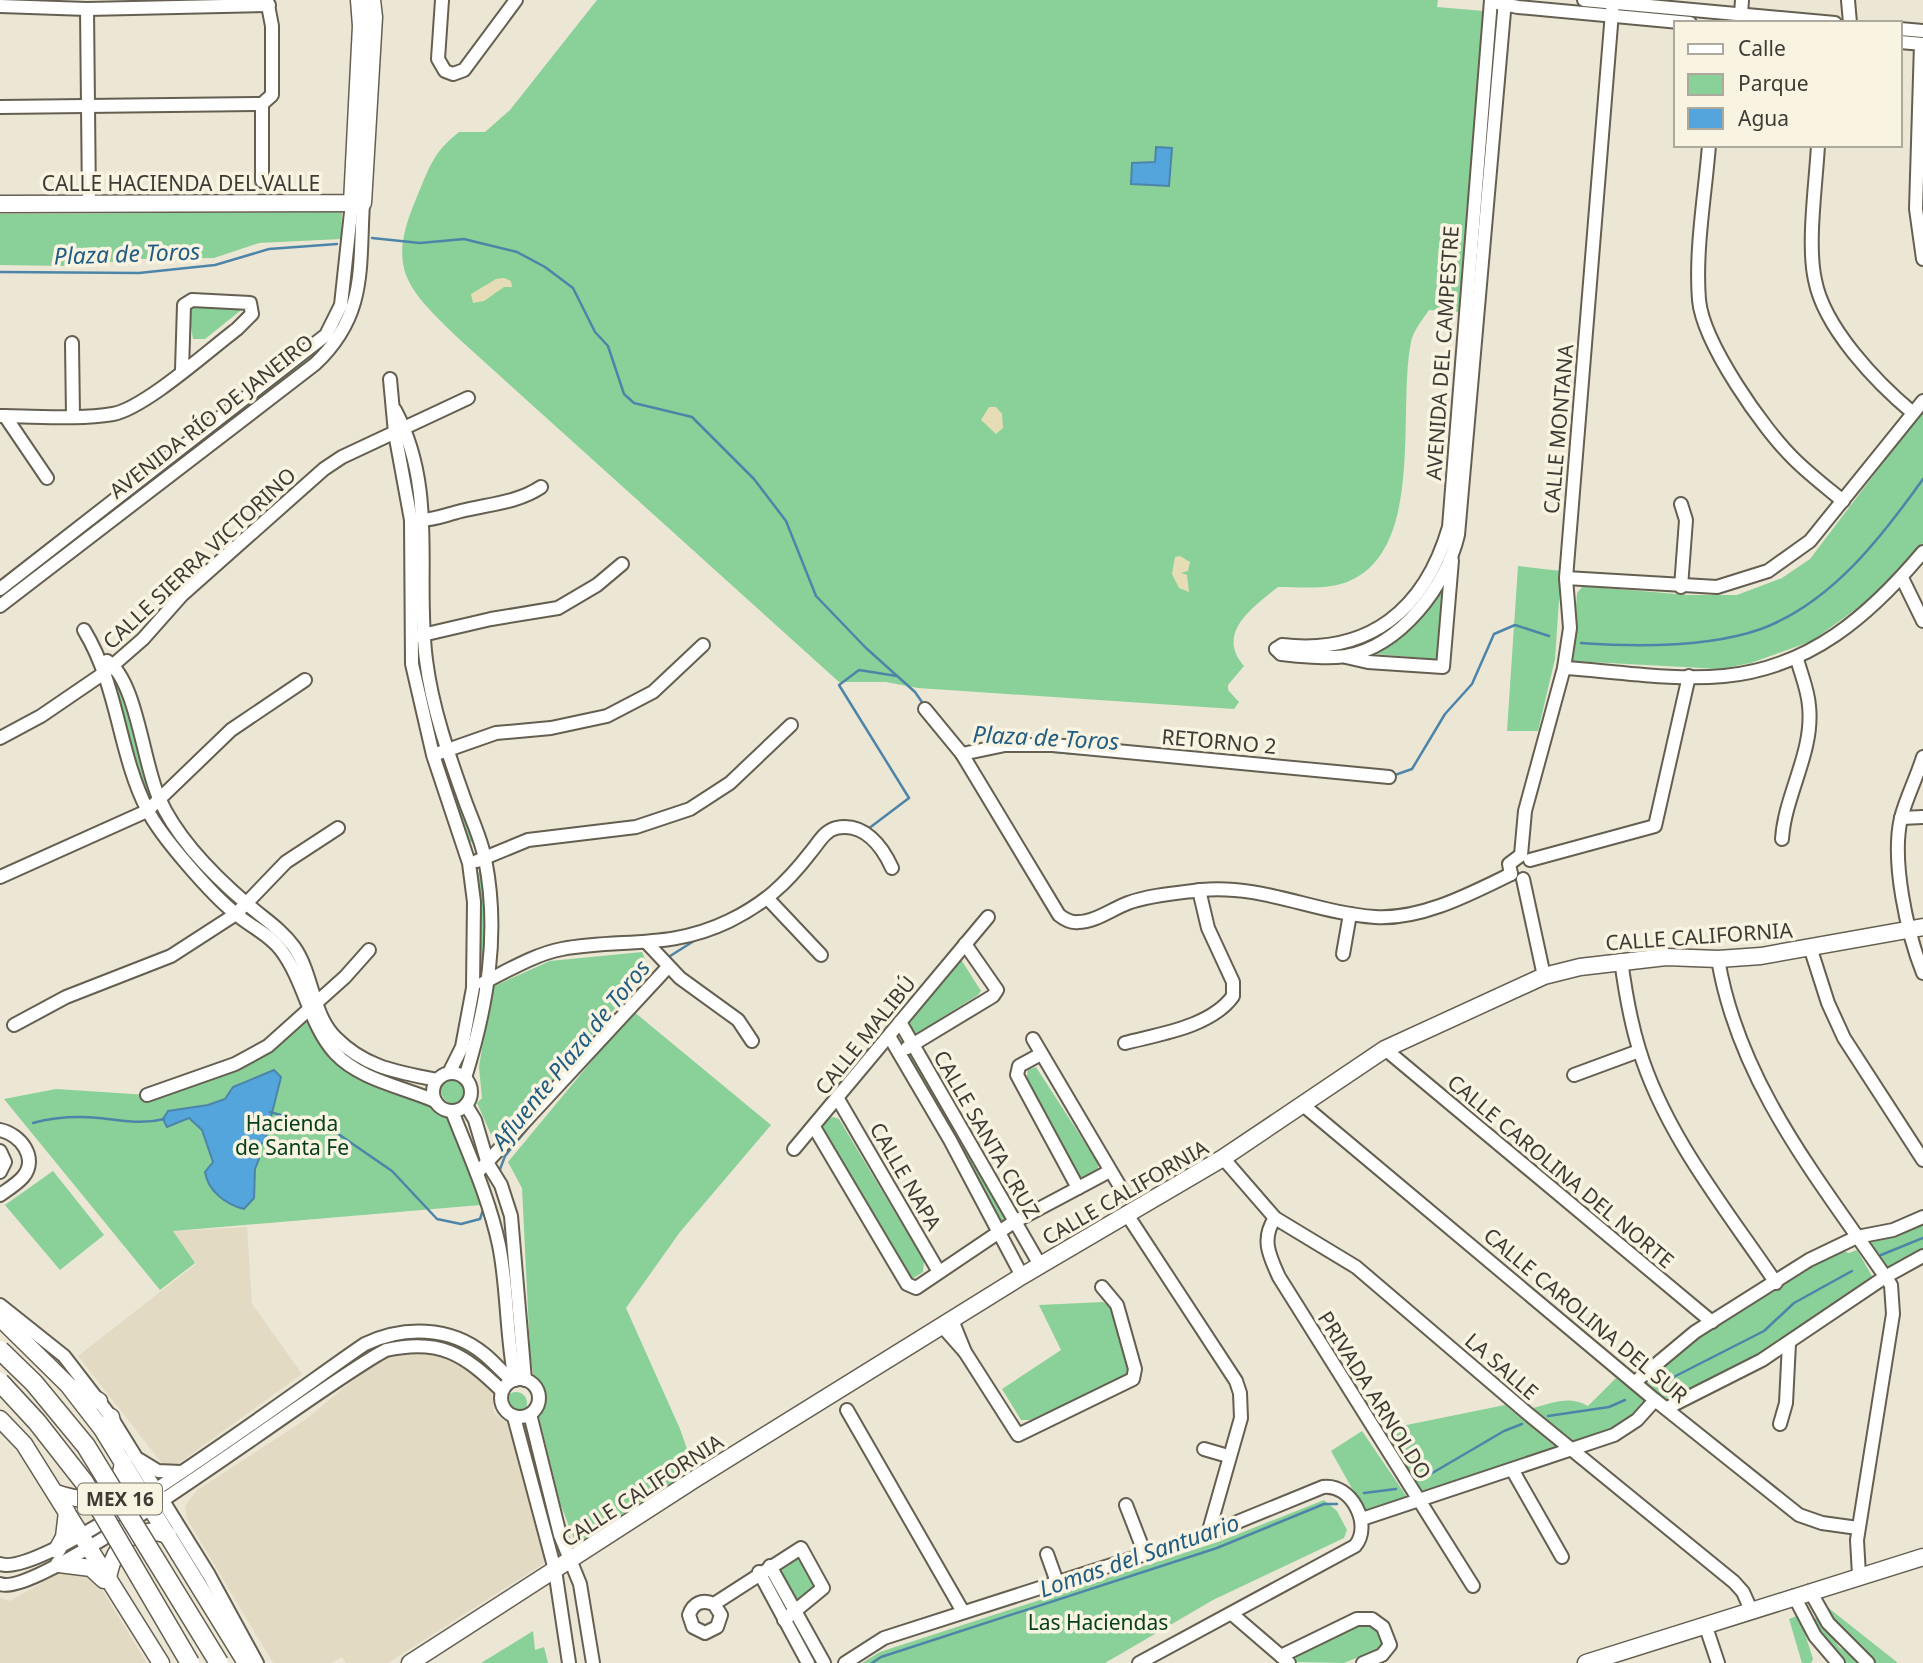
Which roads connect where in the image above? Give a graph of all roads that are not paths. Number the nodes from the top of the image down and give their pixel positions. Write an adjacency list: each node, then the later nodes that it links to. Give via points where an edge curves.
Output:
1 (359, 0): 29 (main road, AVENIDA RÍO DE JANEIRO)
2 (372, 0): 29 (main road, AVENIDA RÍO DE JANEIRO)
3 (442, 0): 4 (street, via 438,59 440,66 453,74 464,69)
4 (516, 0)
5 (1584, 0): 12 (street)
6 (1742, 0): 14 (street)
7 (1848, 0): 17 (street)
8 (1491, 1): 9 (street); 27 (street, AVENIDA DEL CAMPESTRE)
9 (1505, 1): 12 (street, via 1518,7); 27 (street, AVENIDA DEL CAMPESTRE)
10 (268, 3): 13 (street); 21 (street, via 272,95)
11 (0, 6): 13 (street)
12 (1612, 6): 14 (street); 15 (street); 50 (street, CALLE MONTANA)
13 (86, 9): 22 (street)
14 (1741, 14): 16 (street)
15 (1681, 21)
16 (1814, 21)
17 (1850, 21)
18 (1902, 30): 19 (street)
19 (1922, 39): 20 (street); 31 (street, via 1916,209)
20 (1902, 42)
21 (262, 104): 22 (street); 26 (street)
22 (87, 106): 23 (street); 28 (street)
23 (0, 107)
24 (1709, 147): 44 (street, via 1699,271 1700,307 1708,335 1775,439)
25 (1818, 147): 38 (street, via 1813,260 1820,298 1873,376)
26 (262, 181)
27 (1480, 193): 34 (street, AVENIDA DEL CAMPESTRE)
28 (89, 203): 29 (main road, CALLE HACIENDA DEL VALLE); 30 (main road, CALLE HACIENDA DEL VALLE)
29 (358, 203): 53 (street, AVENIDA RÍO DE JANEIRO, via 341,305 326,335); 55 (street, AVENIDA RÍO DE JANEIRO, via 356,300 335,345)
30 (0, 205)
31 (1923, 259)
32 (72, 343): 39 (street)
33 (182, 370): 33 (street, via 184,305 192,300 247,300 252,309 249,319); 39 (street, via 125,410)
34 (1465, 374): 48 (street, AVENIDA DEL CAMPESTRE, via 1458,535); 54 (street, AVENIDA DEL CAMPESTRE, via 1449,527)
35 (390, 380): 41 (street)
36 (468, 398): 41 (street, CALLE SIERRA VICTORINO)
37 (1923, 401): 38 (street)
38 (1913, 413): 44 (street)
39 (73, 416): 40 (street)
40 (2, 417): 42 (street)
41 (400, 430): 46 (street); 65 (street, CALLE SIERRA VICTORINO, via 324,469 182,594 143,639)
42 (47, 478)
43 (541, 487): 46 (street, via 526,497 435,520)
44 (1843, 501): 52 (street, via 1811,541 1768,571 1717,587)
45 (1681, 503): 52 (street, via 1686,520)
46 (418, 520): 58 (street); 59 (street)
47 (1923, 552): 51 (street)
48 (1452, 557): 54 (street, AVENIDA DEL CAMPESTRE); 62 (street, AVENIDA DEL CAMPESTRE, via 1443,667)
49 (622, 564): 58 (street, via 558,608)
50 (1566, 578): 52 (street); 64 (street, CALLE MONTANA, via 1570,628)
51 (1902, 578): 56 (street); 63 (street, via 1862,618)
52 (1681, 587)
53 (0, 589)
54 (1416, 604): 61 (street, AVENIDA DEL CAMPESTRE, via 1364,637); 62 (street, AVENIDA DEL CAMPESTRE, via 1388,637)
55 (0, 606)
56 (1923, 621)
57 (84, 630): 65 (street)
58 (424, 635): 59 (street); 71 (street, via 429,680)
59 (410, 637): 73 (street, via 416,690)
60 (703, 645): 71 (street, via 653,692 607,716 560,727 496,733)
61 (1327, 646): 62 (street, AVENIDA DEL CAMPESTRE); 62 (street, AVENIDA DEL CAMPESTRE, via 1282,645 1276,649 1281,654)
62 (1344, 656)
63 (1797, 659): 66 (street, via 1726,676); 81 (street, via 1810,706 1809,724 1804,756 1784,814)
64 (1564, 668): 66 (street); 83 (street, CALLE MONTANA, via 1525,811)
65 (108, 669): 70 (street, CALLE SIERRA VICTORINO, via 41,716); 76 (street, via 130,698); 77 (street, via 129,760)
66 (1689, 676): 83 (street, via 1655,826)
67 (305, 680): 76 (street, via 231,730)
68 (925, 709): 72 (street)
69 (791, 725): 82 (street, via 730,783 690,809 636,827 528,840)
70 (0, 738)
71 (447, 750): 73 (street); 82 (street)
72 (962, 754): 75 (street, RETORNO 2, via 1006,745 1054,745); 88 (street, via 1063,918 1085,921 1129,903)
73 (433, 755): 84 (street)
74 (1923, 757): 79 (street)
75 (1389, 777)
76 (160, 800): 77 (street); 90 (street, via 173,826)
77 (147, 811): 86 (street); 91 (street)
78 (1923, 817): 79 (street)
79 (1901, 818): 94 (street, via 1898,855)
80 (338, 828): 90 (street, via 286,862)
81 (1782, 839)
82 (485, 858): 84 (street); 106 (street)
83 (1525, 858): 87 (street, via 1532,871); 87 (street, via 1509,864)
84 (469, 863): 107 (street, via 474,902)
85 (892, 868): 89 (street, via 882,847 869,835 854,828 836,828 823,836)
86 (0, 877)
87 (1517, 877): 92 (street, via 1409,915); 105 (street)
88 (1199, 890): 92 (street, via 1265,892); 114 (street, via 1208,928 1233,982 1233,996 1220,1009 1188,1025)
89 (769, 900): 95 (street, via 694,935); 100 (street)
90 (246, 904): 91 (street); 108 (street, via 294,948)
91 (236, 914): 108 (street, via 279,948); 110 (street, via 171,956 66,997)
92 (1350, 914): 99 (street)
93 (988, 917): 96 (street, CALLE MALIBÚ)
94 (1917, 929): 98 (main road, CALLE CALIFORNIA); 104 (street)
95 (648, 944): 103 (street); 106 (street, via 558,950)
96 (965, 944): 109 (street, CALLE MALIBÚ); 115 (street, CALLE MALIBÚ, via 997,990)
97 (369, 950): 108 (street)
98 (1811, 950): 101 (main road, CALLE CALIFORNIA); 138 (street, via 1844,1038)
99 (1343, 954)
100 (821, 955)
101 (1718, 959): 102 (main road, CALLE CALIFORNIA); 153 (street, via 1735,1029 1756,1081)
102 (1621, 960): 105 (main road, CALLE CALIFORNIA); 117 (street)
103 (668, 967): 113 (street, via 738,1020); 139 (street)
104 (1923, 973)
105 (1544, 976): 116 (main road, CALLE CALIFORNIA)
106 (490, 980): 107 (street); 122 (street)
107 (473, 988): 120 (street, via 461,1047)
108 (313, 1004): 123 (street, via 328,1029 357,1056 394,1073); 124 (street, via 268,1046 235,1064); 126 (street, via 319,1031 350,1066)
109 (900, 1022): 111 (street, CALLE MALIBÚ); 115 (street, CALLE SANTA CRUZ)
110 (14, 1026)
111 (889, 1036): 118 (street, CALLE SANTA CRUZ); 125 (street, CALLE MALIBÚ)
112 (1033, 1039): 119 (street)
113 (752, 1041)
114 (1125, 1043)
115 (913, 1045): 118 (street, CALLE MALIBÚ); 132 (street, CALLE SANTA CRUZ)
116 (1385, 1049): 128 (main road, CALLE CALIFORNIA); 163 (street, CALLE CAROLINA DEL NORTE)
117 (1639, 1051): 121 (street); 159 (street, via 1681,1143)
118 (899, 1053): 133 (street, CALLE SANTA CRUZ)
119 (1041, 1054): 140 (street); 143 (street, via 1020,1066 1017,1075)
120 (449, 1073): 122 (street); 123 (street)
121 (1574, 1075)
122 (465, 1078): 127 (street, via 471,1091)
123 (437, 1080): 126 (street)
124 (147, 1095)
125 (838, 1099): 130 (street, CALLE MALIBÚ); 156 (street, CALLE NAPA)
126 (435, 1101): 129 (street)
127 (466, 1105): 129 (street); 139 (street)
128 (1303, 1105): 137 (main road, CALLE CALIFORNIA); 173 (street, CALLE CAROLINA DEL SUR)
129 (452, 1111): 142 (street)
130 (814, 1128): 134 (street, CALLE MALIBÚ); 156 (street, via 907,1284 920,1288)
131 (0, 1130): 136 (street, via 20,1139)
132 (965, 1132): 133 (street); 151 (street, CALLE SANTA CRUZ)
133 (950, 1140): 152 (street, CALLE SANTA CRUZ)
134 (794, 1149)
135 (2, 1153): 136 (street); 141 (street)
136 (28, 1153): 144 (street, via 22,1179)
137 (1223, 1158): 148 (main road, CALLE CALIFORNIA); 150 (street, LA SALLE)
138 (1923, 1160)
139 (488, 1164): 142 (street); 146 (street)
140 (1110, 1171): 143 (street); 145 (street)
141 (0, 1172)
142 (477, 1172): 147 (street)
143 (1078, 1188): 151 (street)
144 (0, 1195)
145 (1125, 1195)
146 (507, 1200): 147 (street); 171 (street)
147 (489, 1206): 165 (street, via 499,1247)
148 (1128, 1216): 155 (main road, CALLE CALIFORNIA); 188 (street, via 1236,1381 1241,1418)
149 (1923, 1217): 153 (street, via 1893,1230)
150 (1275, 1219): 187 (street, LA SALLE, via 1356,1267); 195 (street, PRIVADA ARNOLDO, via 1266,1243 1279,1276)
151 (1014, 1222): 152 (street); 155 (street, CALLE SANTA CRUZ)
152 (1000, 1232): 156 (street); 157 (street, CALLE SANTA CRUZ)
153 (1857, 1237): 158 (street); 159 (street, via 1824,1251)
154 (1923, 1256): 158 (street)
155 (1040, 1265): 157 (main road, CALLE CALIFORNIA)
156 (939, 1272)
157 (1022, 1276): 164 (main road, CALLE CALIFORNIA)
158 (1885, 1276): 166 (street); 199 (street, via 1891,1285 1893,1314)
159 (1776, 1283): 163 (street)
160 (1102, 1287): 164 (street, via 1117,1305 1135,1369 1133,1379 1018,1435)
161 (0, 1305): 177 (street, via 64,1356)
162 (0, 1318): 174 (main road)
163 (1712, 1322): 173 (street)
164 (947, 1323): 208 (main road, CALLE CALIFORNIA, via 695,1479)
165 (507, 1339): 168 (street, via 498,1353); 171 (street)
166 (1789, 1343): 178 (street); 184 (street, via 1786,1403)
167 (0, 1350): 235 (highway, MEX 16, bridge, via 86,1446)
168 (486, 1356): 169 (street, via 451,1336 418,1331 372,1340); 171 (street)
169 (333, 1366): 170 (street); 185 (street)
170 (342, 1376): 175 (street, via 386,1350 425,1346 466,1359); 185 (street)
171 (517, 1380): 175 (street); 180 (street, via 538,1392 538,1405)
172 (0, 1382): 234 (highway, MEX 16, bridge, via 84,1482)
173 (1635, 1382): 176 (street, CALLE CAROLINA DEL SUR)
174 (68, 1385): 177 (main road); 189 (main road)
175 (502, 1391): 181 (street, via 501,1404)
176 (1655, 1399): 178 (street, CALLE CAROLINA DEL SUR); 187 (street, via 1637,1420 1614,1435)
177 (99, 1401): 182 (street)
178 (1667, 1408): 199 (street, CALLE CAROLINA DEL SUR, via 1799,1515)
179 (847, 1410): 221 (street)
180 (530, 1414): 181 (street); 208 (street, via 560,1535)
181 (514, 1416): 211 (street)
182 (111, 1417): 189 (main road)
183 (0, 1419): 193 (main road, via 24,1444)
184 (1780, 1424)
185 (226, 1449): 191 (street); 192 (street)
186 (1204, 1449): 188 (street)
187 (1573, 1451): 190 (street); 222 (street, LA SALLE, via 1734,1582)
188 (1228, 1455): 201 (street)
189 (126, 1458): 191 (street, via 158,1471); 193 (main road, via 117,1483 101,1497 80,1501); 194 (main road)
190 (1513, 1471): 195 (street); 206 (street)
191 (181, 1472): 194 (street)
192 (196, 1478): 194 (street); 200 (street, via 177,1509)
193 (56, 1493): 197 (main road)
194 (153, 1498): 200 (main road); 202 (street)
195 (1420, 1500): 198 (street); 216 (street, PRIVADA ARNOLDO)
196 (1126, 1505): 203 (street)
197 (67, 1512): 202 (main road); 205 (main road)
198 (1362, 1519): 201 (street, via 1345,1492 1323,1487); 224 (street, via 1361,1538 1354,1546)
199 (1858, 1528): 212 (street)
200 (174, 1532): 213 (main road, via 130,1536 117,1549); 236 (main road); 237 (street)
201 (1208, 1534): 203 (street)
202 (85, 1541): 205 (street); 213 (main road)
203 (1144, 1554): 214 (street)
204 (1047, 1555): 214 (street)
205 (58, 1557): 209 (street, via 21,1565); 215 (street, via 19,1585); 218 (main road, via 91,1568)
206 (1562, 1557)
207 (1923, 1557): 212 (main road)
208 (573, 1561): 211 (main road, CALLE CALIFORNIA); 240 (street)
209 (0, 1564)
210 (764, 1569): 220 (street); 223 (street); 223 (street, via 801,1548 823,1582 821,1593); 225 (street)
211 (555, 1570): 238 (main road, CALLE CALIFORNIA); 239 (street)
212 (1859, 1575): 217 (main road)
213 (108, 1578): 218 (main road)
214 (1057, 1582): 221 (street)
215 (0, 1584)
216 (1473, 1586)
217 (1810, 1591): 219 (main road); 229 (street, via 1828,1623)
218 (118, 1594): 227 (main road)
219 (1794, 1596): 222 (main road); 228 (street)
220 (714, 1604)
221 (962, 1610): 243 (street, via 884,1638)
222 (1751, 1610): 226 (main road)
223 (796, 1612): 225 (street); 242 (street)
224 (1232, 1614): 231 (street); 244 (street)
225 (784, 1620): 241 (street)
226 (1705, 1625): 230 (main road); 247 (street)
227 (143, 1635): 232 (main road); 233 (main road)
228 (1824, 1648): 248 (street); 249 (street)
229 (1855, 1652): 250 (street); 251 (street)
230 (1620, 1658): 246 (main road)
231 (1285, 1659): 245 (street, via 1357,1619 1367,1618 1383,1627 1390,1645 1382,1655)
232 (152, 1663)
233 (160, 1663)
234 (190, 1663)
235 (219, 1663)
236 (246, 1663)
237 (257, 1663)
238 (410, 1663)
239 (569, 1663)
240 (593, 1663)
241 (808, 1663)
242 (824, 1663)
243 (845, 1663)
244 (1139, 1663)
245 (1363, 1663)
246 (1586, 1663)
247 (1718, 1663)
248 (1821, 1663)
249 (1838, 1663)
250 (1845, 1663)
251 (1868, 1663)

